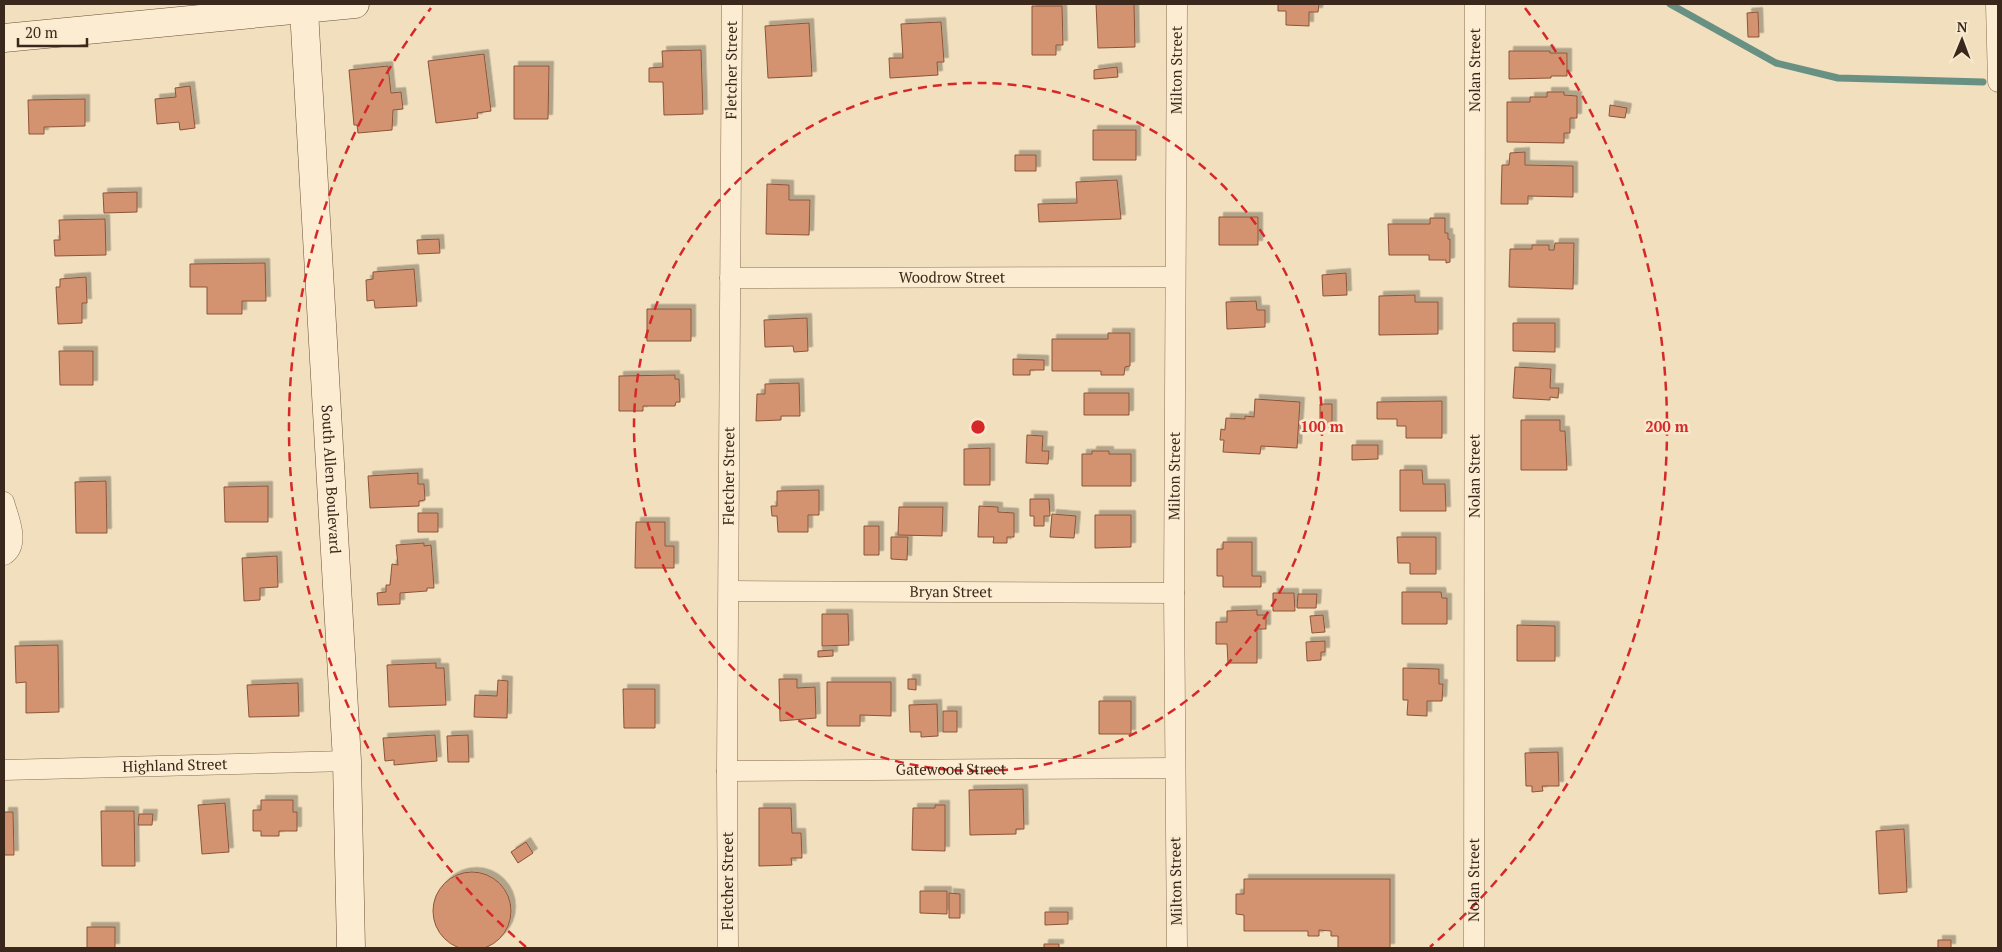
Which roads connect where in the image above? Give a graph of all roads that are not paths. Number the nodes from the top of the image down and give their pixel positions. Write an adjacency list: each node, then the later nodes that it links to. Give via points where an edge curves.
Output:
1 (732, 4): 9 (street, Fletcher Street)
2 (1178, 4): 8 (street, Milton Street)
3 (1475, 4): 21 (street, Nolan Street)
4 (1996, 4): 7 (street)
5 (330, 6): 6 (street); 14 (street, South Allen Boulevard)
6 (4, 38)
7 (1998, 82)
8 (1175, 277): 9 (street, Woodrow Street); 13 (street, Milton Street)
9 (730, 278): 12 (street, Fletcher Street)
10 (4, 502): 11 (street, via 12,540 11,548)
11 (4, 555)
12 (729, 591): 13 (street, Bryan Street); 17 (street, Fletcher Street)
13 (1174, 592): 15 (street, Milton Street)
14 (347, 761): 16 (street, Highland Street); 18 (street, South Allen Boulevard)
15 (1175, 768): 17 (street, Gatewood Street); 20 (street, Milton Street)
16 (4, 770)
17 (727, 771): 19 (street, Fletcher Street)
18 (351, 948)
19 (728, 948)
20 (1177, 948)
21 (1474, 948)

